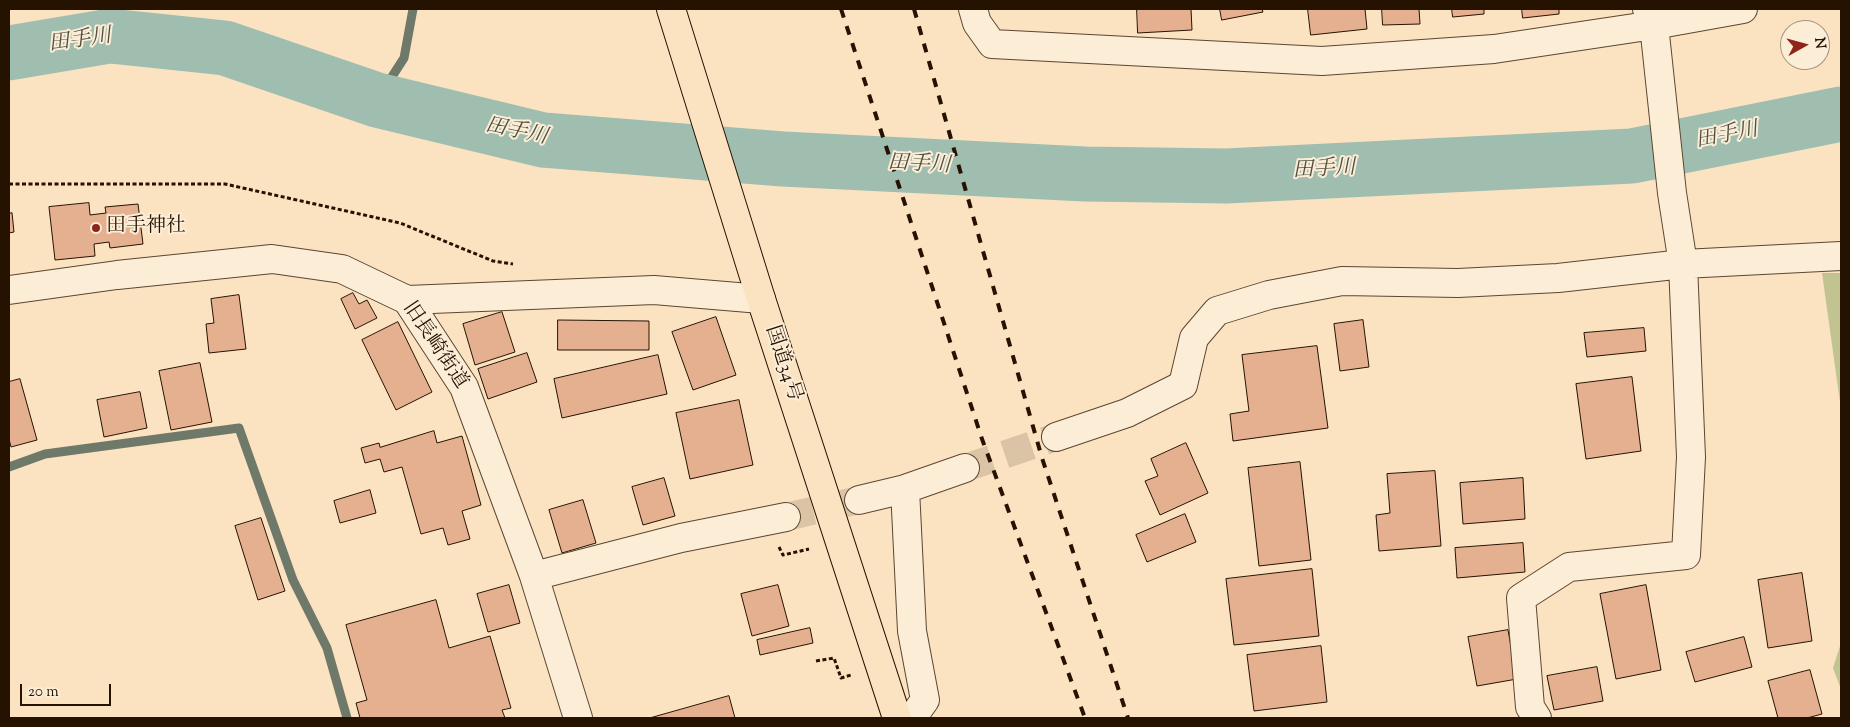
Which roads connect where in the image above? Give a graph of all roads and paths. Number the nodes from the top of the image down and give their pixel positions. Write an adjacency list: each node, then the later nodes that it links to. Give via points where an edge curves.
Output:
1 (973, 9): 4 (street, via 977,23 992,44 1322,61 1494,49)
2 (1743, 9): 4 (street)
3 (673, 17): 10 (highway, 国道34号)
4 (1651, 17): 7 (street)
5 (9, 184): 8 (path, via 225,184 400,223 493,261)
6 (1841, 256): 7 (street)
7 (1683, 264): 12 (street, via 1558,278 1458,283 1342,281 1269,295 1216,311 1194,338 1183,385 1126,413); 23 (street, via 1691,457 1686,555 1569,567 1522,598 1530,707)
8 (520, 265)
9 (9, 290): 11 (street, 旧長崎街道, via 272,259 342,269)
10 (761, 299): 11 (street, via 654,290); 21 (highway, 国道34号)
11 (407, 300): 17 (street, 旧長崎街道, via 464,387)
12 (1056, 437)
13 (965, 468): 14 (street)
14 (905, 490): 15 (street); 22 (street, via 912,631 925,700)
15 (859, 500)
16 (786, 517): 17 (street, via 681,538)
17 (534, 576): 20 (street, 旧長崎街道)
18 (816, 661): 19 (path, via 834,658 841,678)
19 (851, 675)
20 (578, 718)
21 (896, 718)
22 (912, 718)
23 (1537, 718)

